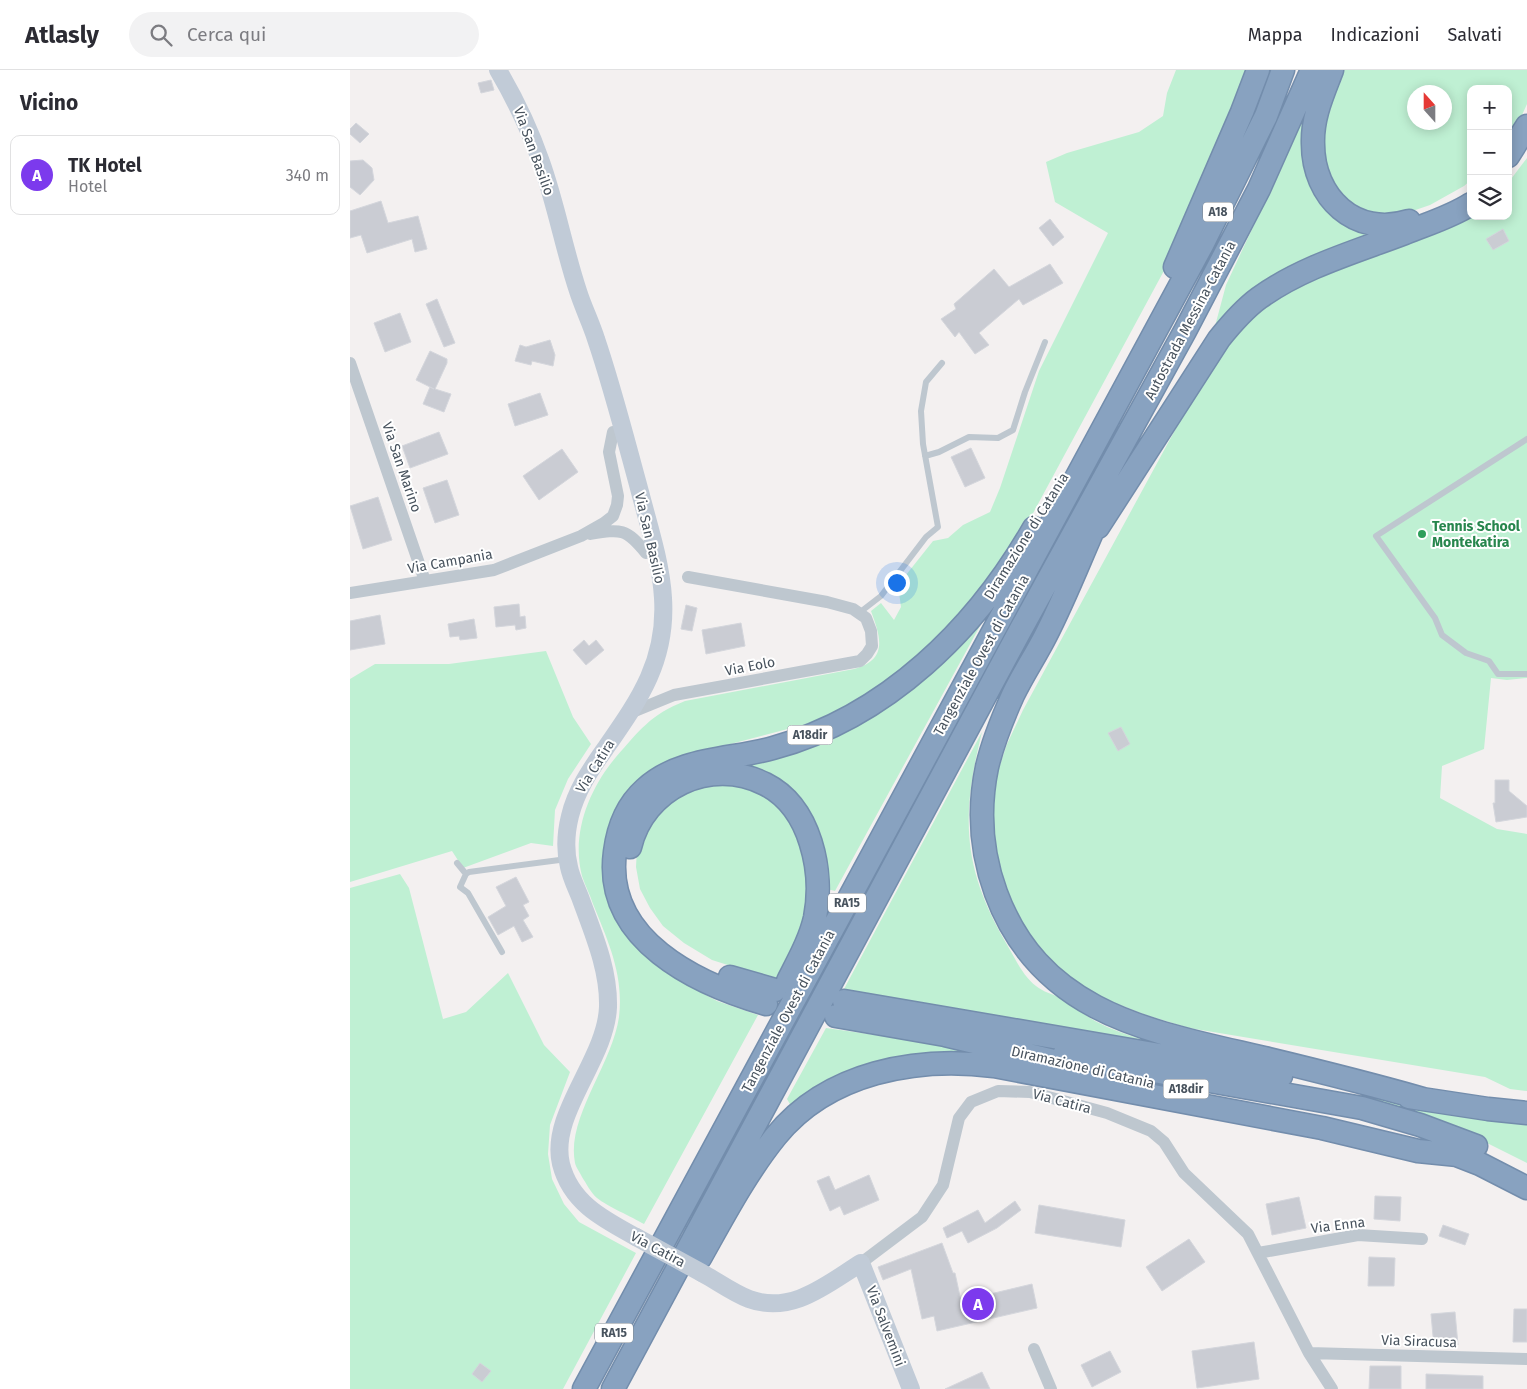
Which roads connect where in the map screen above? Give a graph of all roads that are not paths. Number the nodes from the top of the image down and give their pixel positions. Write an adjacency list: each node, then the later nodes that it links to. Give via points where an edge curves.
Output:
1 (498, 70): 12 (street, Via San Basilio, via 515,99 542,163)
2 (1258, 70): 14 (highway, via 1162,297)
3 (1283, 70): 14 (highway, Autostrada Messina-Catania / A18, via 1266,116)
4 (1312, 70): 23 (highway, Autostrada Messina-Catania / A18, via 1259,189)
5 (1332, 70): 10 (highway, via 1318,107 1312,145 1320,179 1339,207 1360,221 1387,226 1444,210)
6 (1527, 126): 8 (highway)
7 (1527, 144): 9 (highway)
8 (1512, 150)
9 (1512, 165)
10 (1467, 196)
11 (1467, 206): 23 (highway, via 1448,217 1318,266 1258,299 1219,339)
12 (578, 293): 18 (street, Via San Basilio, via 587,339); 30 (street, Via San Basilio, via 596,338 630,455 658,565 663,598 664,628 658,653 651,676)
13 (1045, 342): 20 (lane, via 1013,430 998,438 969,437)
14 (1145, 350): 17 (highway, Autostrada Messina-Catania / A18)
15 (350, 363): 26 (street, Via San Marino)
16 (942, 363): 20 (lane, via 926,382 921,411)
17 (1126, 384): 21 (highway, Autostrada Messina-Catania / A18); 44 (highway, Diramazione di Catania / A18dir, via 1081,444 1030,534 984,603 922,667 855,714 799,740 668,772 644,790 627,812 616,840 614,872 620,899 635,926 657,951 687,973 721,990 771,997 694,962 654,929 640,907 629,871 634,832 648,809 681,783 708,775 737,775 766,784 777,792 796,812 814,853 818,885 809,937 717,1114)
18 (613, 432): 22 (street, via 609,452 616,480 617,505 613,516); 24 (street, Via San Basilio)
19 (1527, 439): 29 (lane, via 1376,536 1435,618 1442,635 1466,653 1489,661 1498,674)
20 (925, 456): 28 (lane, via 938,527 926,537 881,596)
21 (1050, 528): 44 (highway, Tangenziale Ovest di Catania / RA15)
22 (580, 536): 24 (street, via 619,530 628,534); 26 (street, Via Campania, via 494,570)
23 (1077, 543): 37 (highway, via 1047,634 1013,696 987,766 981,805 982,842 992,884 1006,918 1028,951 1053,978 1113,1016 1142,1028); 52 (highway, Tangenziale Ovest di Catania / RA15, via 1021,629)
24 (646, 553): 30 (street, Via San Basilio, via 654,596 654,628)
25 (688, 578): 28 (street, via 827,602)
26 (425, 581): 27 (street, Via Campania)
27 (350, 593)
28 (856, 611): 30 (street, Via Eolo, via 866,618 872,631 872,646 860,660 674,695)
29 (1527, 674)
30 (630, 713): 31 (street, Via Catira, via 578,792 566,841)
31 (568, 859): 33 (lane); 47 (street, Via Catira, bridge, via 607,979 608,1010 602,1037 563,1125 559,1147 568,1182 577,1197 594,1214 748,1299 789,1303)
32 (457, 863): 33 (lane)
33 (466, 874): 34 (lane, via 460,887 468,894)
34 (502, 952)
35 (945, 1035): 36 (highway, Diramazione di Catania / A18dir, via 840,1008); 41 (highway, Diramazione di Catania / A18dir, via 1092,1070 1359,1124); 42 (highway, via 1362,1108 1452,1136)
36 (1246, 1071): 37 (highway); 38 (highway, Diramazione di Catania / A18dir)
37 (1337, 1076): 38 (highway); 39 (highway)
38 (1423, 1099): 40 (highway, Diramazione di Catania / A18dir)
39 (1527, 1099)
40 (1527, 1113)
41 (1458, 1155): 43 (highway, Diramazione di Catania / A18dir); 52 (highway, via 1418,1151 1322,1128 994,1066 935,1063 884,1071 855,1080 822,1097 777,1135 730,1205 647,1354)
42 (1527, 1171)
43 (1527, 1188)
44 (685, 1202): 51 (highway, Tangenziale Ovest di Catania / RA15)
45 (1422, 1239): 46 (street, Via Enna, via 1358,1235)
46 (1258, 1253): 47 (street, Via Catira, via 1248,1234 1184,1173 1164,1142 1150,1131 1107,1113 1030,1092 998,1091 971,1102 959,1118 944,1185 922,1217); 49 (street)
47 (861, 1263): 53 (street, Via Salvemini)
48 (1034, 1349): 54 (street)
49 (1309, 1353): 50 (street, Via Siracusa); 55 (street)
50 (1527, 1359)
51 (584, 1389)
52 (615, 1389)
53 (911, 1389)
54 (1051, 1389)
55 (1332, 1389)

